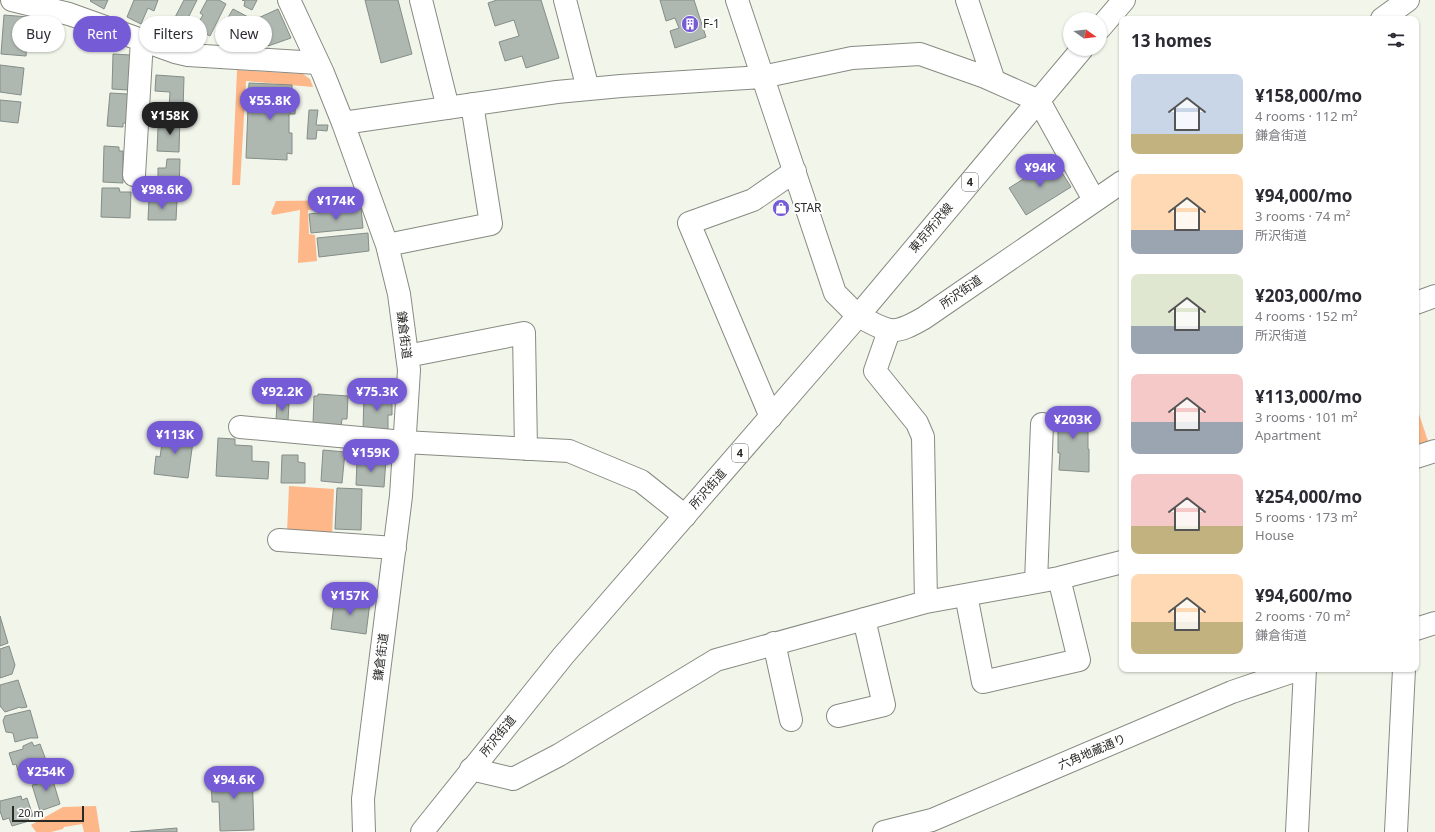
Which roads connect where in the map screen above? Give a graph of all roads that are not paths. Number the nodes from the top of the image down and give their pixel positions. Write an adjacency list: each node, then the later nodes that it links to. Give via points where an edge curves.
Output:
1 (12, 0): 11 (street, via 69,14)
2 (289, 0): 15 (street, 鎌倉街道)
3 (421, 0): 21 (street)
4 (565, 0): 18 (street)
5 (737, 0): 16 (street)
6 (967, 0): 17 (street)
7 (1124, 0): 10 (street)
8 (1408, 0): 9 (street)
9 (1386, 16)
10 (1107, 20)
11 (139, 39)
12 (141, 52): 24 (street)
13 (175, 52): 15 (street, via 209,63)
14 (1076, 56): 19 (street, 東京所沢線 / 4)
15 (318, 62): 22 (street, 鎌倉街道)
16 (762, 77): 17 (street, via 852,58 920,54); 18 (street); 23 (street)
17 (994, 81): 19 (street)
18 (588, 88): 20 (street)
19 (1039, 101): 26 (street); 30 (street, 東京所沢線 / 4)
20 (472, 104): 21 (street); 27 (street, via 491,224)
21 (448, 108): 22 (street)
22 (343, 123): 27 (street, 鎌倉街道, via 362,191)
23 (795, 171): 30 (street, via 835,293); 33 (street, via 753,200 689,223)
24 (134, 174)
25 (1119, 184): 26 (street, 所沢街道)
26 (1094, 200): 31 (street, 所沢街道, via 924,318 906,328)
27 (386, 258): 32 (street, 鎌倉街道, via 399,294)
28 (1435, 296): 29 (street)
29 (1419, 302)
30 (858, 316): 31 (street); 33 (street, 所沢街道 / 4)
31 (889, 331): 47 (street, via 875,372 917,423 922,437)
32 (407, 356): 36 (street, 鎌倉街道, via 409,370); 37 (street, via 524,333)
33 (771, 417): 40 (street, 所沢街道 / 4)
34 (1042, 424): 45 (street)
35 (240, 427): 36 (street)
36 (404, 442): 37 (street); 42 (street, 鎌倉街道)
37 (526, 448): 40 (street, via 568,451 641,481)
38 (1435, 451): 39 (street)
39 (1419, 456)
40 (685, 516): 57 (street, 所沢街道 / 4)
41 (279, 540): 42 (street)
42 (395, 548): 58 (street, 鎌倉街道, via 363,799)
43 (1119, 563): 44 (street)
44 (1059, 578): 45 (street); 46 (street, via 1079,660 984,682)
45 (1036, 582): 46 (street)
46 (966, 595): 47 (street)
47 (926, 602): 48 (street)
48 (864, 619): 51 (street); 55 (street, via 884,706)
49 (1435, 623): 50 (street)
50 (1419, 628)
51 (774, 643): 56 (street); 57 (street, via 716,660 559,755 513,779)
52 (1291, 672): 60 (street, 六角地蔵通り, via 1232,692 932,820)
53 (1305, 672): 61 (street)
54 (1404, 672): 62 (street)
55 (838, 716)
56 (791, 720)
57 (471, 769): 59 (street, 所沢街道 / 4)
58 (364, 832)
59 (422, 832)
60 (884, 832)
61 (1297, 832)
62 (1396, 832)

